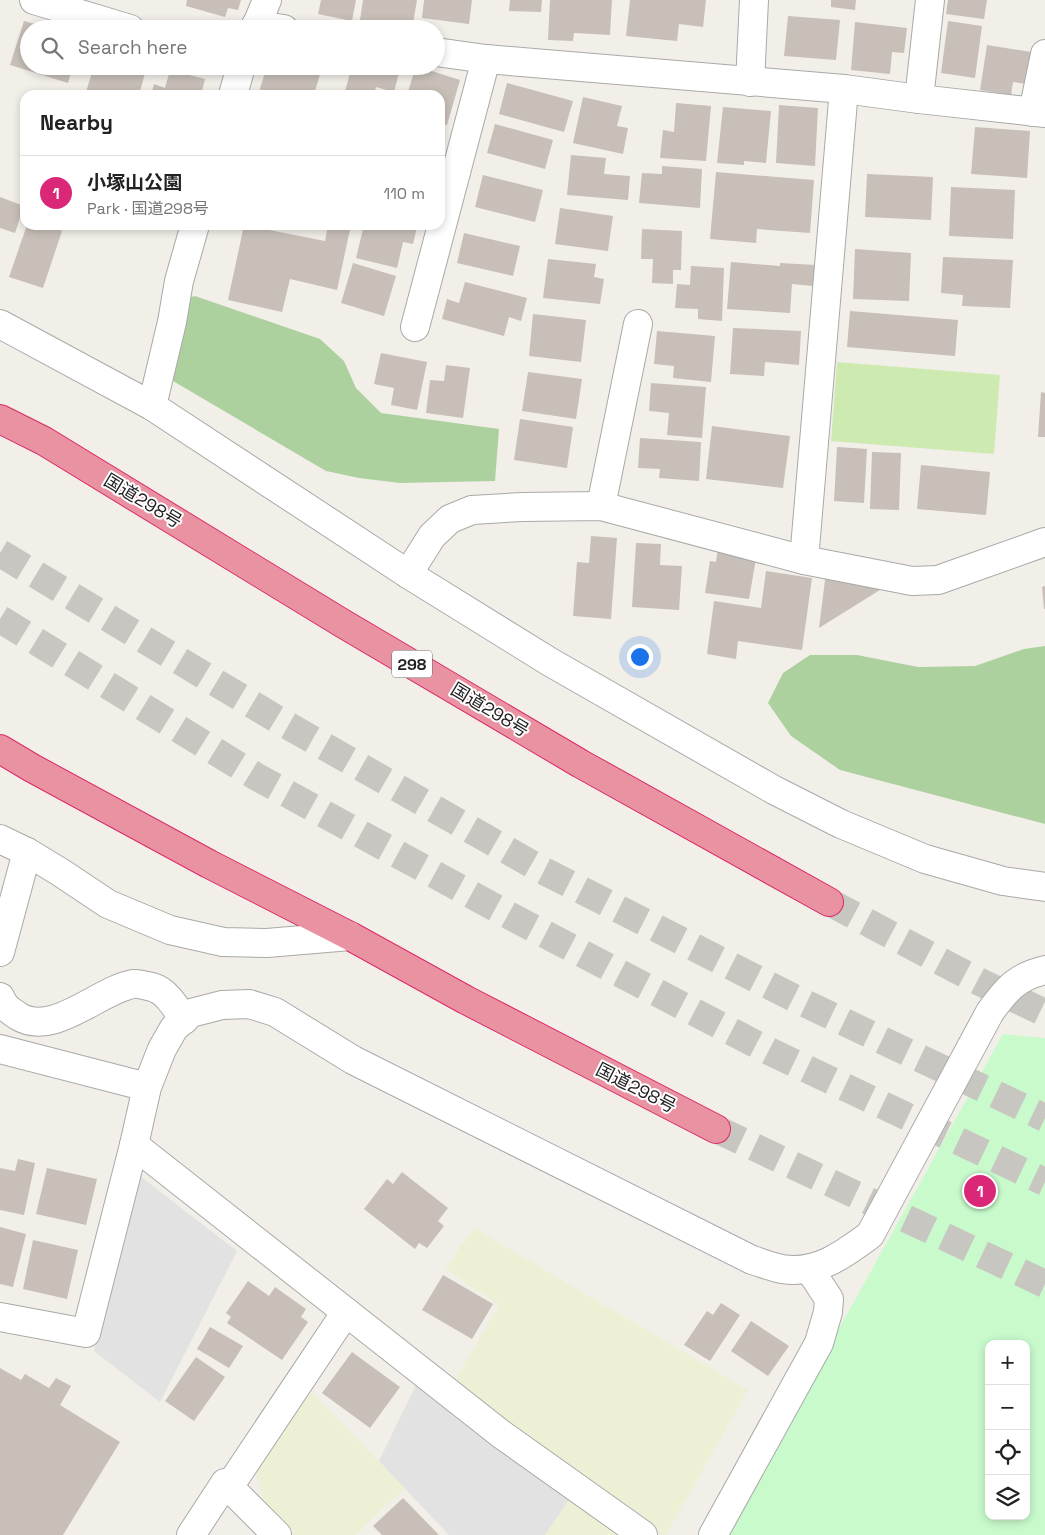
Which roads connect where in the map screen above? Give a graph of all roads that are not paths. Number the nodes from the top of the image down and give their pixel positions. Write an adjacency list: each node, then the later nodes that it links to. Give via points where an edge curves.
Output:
1 (34, 0): 5 (street)
2 (267, 0): 6 (street)
3 (754, 0): 11 (street)
4 (930, 0): 14 (street)
5 (100, 20)
6 (259, 20)
7 (445, 53): 9 (street)
8 (1045, 54): 15 (street)
9 (486, 59): 11 (street); 16 (street)
10 (239, 75): 13 (street)
11 (750, 82): 12 (street)
12 (844, 89): 14 (street); 26 (street)
13 (234, 90)
14 (919, 99): 15 (street)
15 (1039, 112)
16 (445, 213)
17 (194, 230): 22 (street)
18 (441, 230): 21 (street)
19 (0, 324): 22 (street)
20 (638, 324): 24 (street)
21 (415, 326)
22 (152, 406): 27 (street)
23 (0, 419): 32 (highway, 国道298号 / 298, via 44,441 581,764)
24 (601, 506): 26 (street); 27 (street, via 472,510 450,519 432,536)
25 (1045, 542): 26 (street, via 938,580 912,581)
26 (804, 560)
27 (408, 574): 31 (street, via 592,686 774,790 841,824 925,858 1003,881)
28 (0, 749): 33 (highway, 国道298号, via 209,864)
29 (0, 839): 30 (street)
30 (28, 852): 33 (street, via 108,904 170,930 223,942); 34 (street)
31 (1045, 886)
32 (829, 902)
33 (350, 936): 40 (highway, 国道298号, via 466,1000)
34 (0, 952)
35 (1045, 970): 42 (street, via 1023,977 1008,988 990,1012 870,1234 836,1259)
36 (0, 997): 37 (street, via 5,1008 22,1019 40,1021 57,1019 134,984 154,987 169,998)
37 (184, 1020): 39 (street, via 174,1028 162,1049); 42 (street, via 191,1013 222,1005 249,1004 275,1012 353,1060 752,1260 784,1269)
38 (0, 1049): 39 (street)
39 (147, 1087): 41 (street)
40 (716, 1129)
41 (134, 1145): 43 (street); 44 (street, via 86,1333)
42 (810, 1270): 49 (street, via 829,1299 818,1343)
43 (346, 1312): 45 (street); 48 (street, via 502,1434)
44 (0, 1317)
45 (229, 1487): 46 (street, via 225,1483); 47 (street)
46 (191, 1535)
47 (277, 1535)
48 (643, 1535)
49 (713, 1535)

